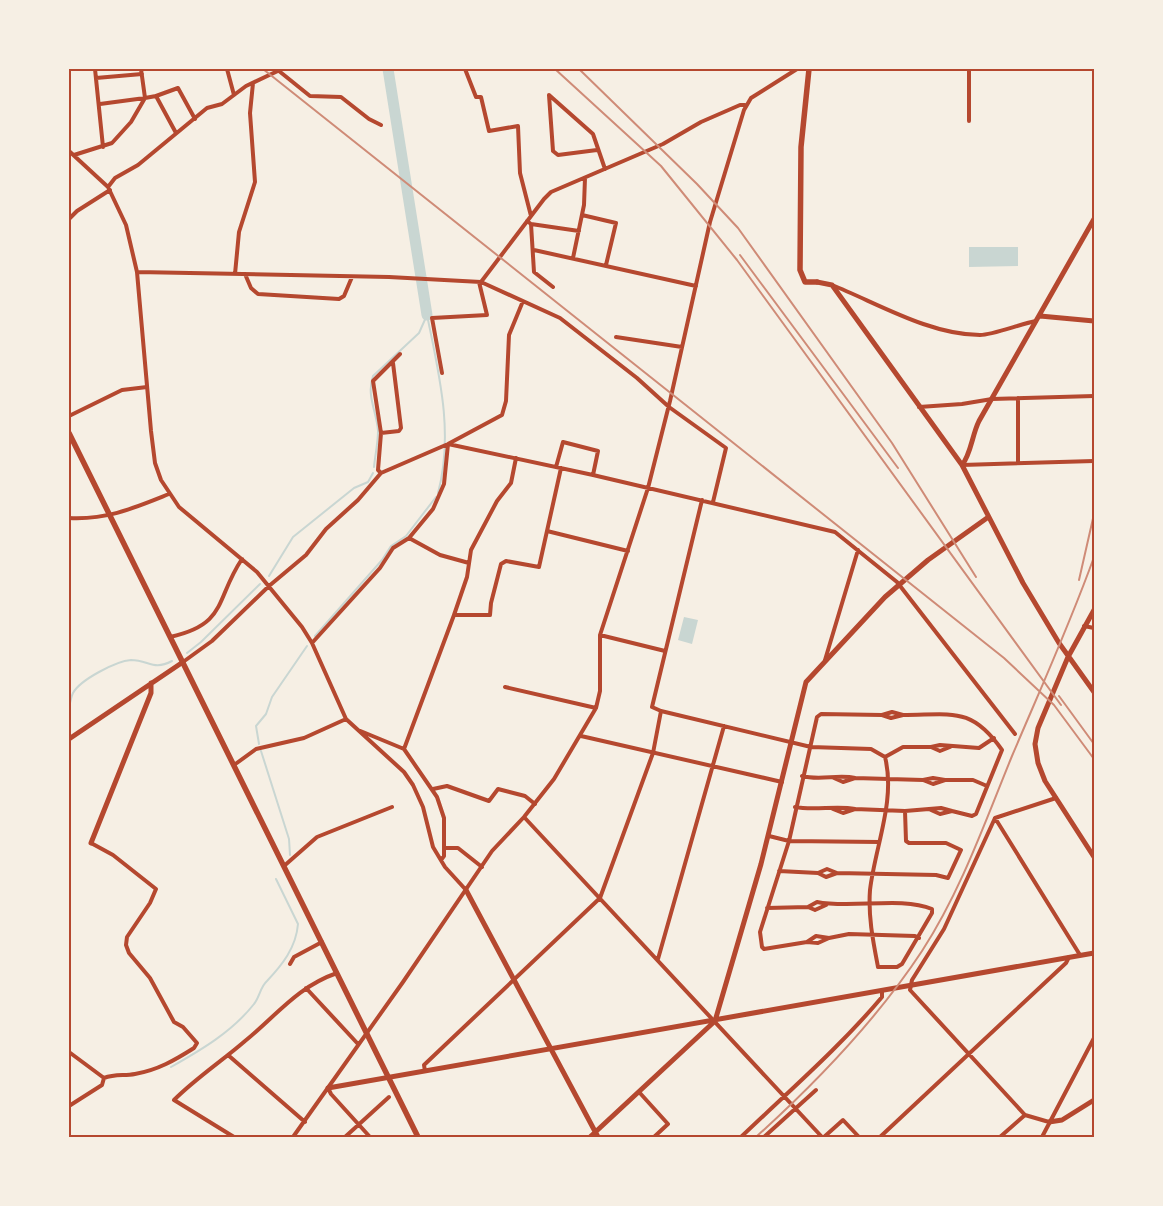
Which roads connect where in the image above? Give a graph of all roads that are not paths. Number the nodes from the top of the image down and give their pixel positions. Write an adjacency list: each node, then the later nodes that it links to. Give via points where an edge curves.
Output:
1 (95, 69): 10 (street)
2 (141, 69): 9 (street)
3 (227, 69): 12 (street)
4 (465, 69): 29 (street, via 476,97 481,97 488,131 518,126 520,173)
5 (797, 69): 16 (street, via 751,98)
6 (809, 69): 42 (main road, via 800,158 800,270 805,282)
7 (970, 69): 18 (street)
8 (280, 70): 11 (street); 19 (street, via 310,96 341,97 369,119)
9 (142, 74): 10 (street); 14 (street)
10 (96, 78): 15 (street)
11 (253, 83): 12 (street); 38 (street, via 250,113 256,182 239,232)
12 (234, 95): 17 (street, via 222,104 207,108)
13 (156, 96): 14 (street); 17 (street, via 178,88); 20 (street)
14 (145, 98): 15 (street); 21 (street, via 131,122 112,143)
15 (100, 104): 21 (street)
16 (746, 105): 25 (street, via 701,122 663,144); 44 (street, via 710,222)
17 (194, 119): 20 (street)
18 (969, 121)
19 (381, 124)
20 (176, 133): 27 (street, via 138,165 115,178)
21 (104, 147): 24 (street)
22 (597, 150): 22 (street, via 558,155 553,151 549,95 593,134); 25 (street)
23 (69, 152): 24 (street)
24 (74, 156): 27 (street)
25 (605, 169): 26 (street)
26 (585, 178): 28 (street); 29 (street, via 551,192)
27 (109, 188): 30 (street); 37 (street, via 126,225)
28 (582, 214): 33 (street); 36 (street, via 616,223)
29 (530, 216): 32 (street)
30 (69, 219)
31 (1094, 219): 47 (street)
32 (529, 222): 33 (street); 34 (street); 41 (street)
33 (579, 231): 35 (street)
34 (534, 250): 35 (street); 45 (street, via 534,272)
35 (573, 258): 36 (street)
36 (606, 265): 44 (street)
37 (137, 272): 38 (street); 54 (street)
38 (235, 274): 39 (street)
39 (245, 274): 40 (street); 40 (street, via 251,288 258,294 339,299 344,296)
40 (352, 277): 41 (street)
41 (480, 282): 46 (street); 53 (street, via 487,315 432,318)
42 (817, 282): 43 (street)
43 (832, 285): 47 (street, via 925,325 958,333 982,335); 59 (street)
44 (696, 286): 50 (street)
45 (552, 287)
46 (523, 301): 58 (street, via 560,318); 63 (street, via 508,335 506,401 502,414)
47 (1038, 318): 48 (street); 57 (street)
48 (1094, 321)
49 (616, 337): 50 (street)
50 (682, 347): 58 (street)
51 (400, 354): 52 (street)
52 (393, 363): 61 (street, via 373,382); 61 (street, via 401,428)
53 (442, 373)
54 (147, 387): 60 (street, via 122,390); 72 (street, via 155,463)
55 (1094, 396): 56 (street)
56 (1018, 398): 57 (street); 66 (street)
57 (992, 399): 59 (street); 67 (street, via 976,426 968,458)
58 (669, 407): 71 (street); 74 (street, via 726,448)
59 (919, 407): 67 (street)
60 (69, 416)
61 (381, 433): 69 (street, via 378,470)
62 (69, 434): 75 (main road)
63 (448, 444): 64 (street); 69 (street); 79 (street, via 447,472 438,500)
64 (516, 458): 68 (street); 83 (street, via 511,483 476,539)
65 (1094, 461): 66 (street)
66 (1018, 463): 67 (street)
67 (962, 465): 77 (street)
68 (558, 467): 70 (street); 70 (street, via 563,442 598,451); 78 (street)
69 (381, 474): 84 (street, via 326,529 306,555)
70 (593, 474): 71 (street)
71 (648, 488): 73 (street); 81 (street)
72 (169, 494): 75 (street); 82 (street, via 196,522)
73 (702, 500): 74 (street); 93 (street)
74 (713, 502): 80 (street, via 832,530)
75 (110, 516): 76 (street); 91 (main road)
76 (69, 518)
77 (987, 518): 85 (street, via 928,560); 94 (street)
78 (547, 531): 81 (street); 87 (street, via 538,567 506,561 501,564 490,614)
79 (409, 538): 83 (street, via 440,555); 92 (street, via 393,548 380,568)
80 (858, 550): 85 (street); 95 (street)
81 (628, 551): 90 (street)
82 (242, 559): 84 (street); 91 (street, via 216,614 196,629)
83 (469, 563): 87 (street)
84 (269, 586): 92 (street); 96 (street, via 212,642)
85 (899, 586): 95 (street); 105 (street)
86 (1094, 610): 88 (street)
87 (454, 615): 111 (street)
88 (1084, 626): 89 (street); 94 (street)
89 (1094, 628)
90 (600, 635): 93 (street); 100 (street, via 600,691)
91 (170, 637): 96 (main road)
92 (312, 643): 102 (street)
93 (665, 651): 101 (street, via 652,707)
94 (1068, 657): 99 (street); 121 (street, via 1038,728 1035,744 1040,772)
95 (825, 660): 109 (street, via 806,682)
96 (183, 662): 97 (street); 114 (main road)
97 (151, 683): 108 (street); 132 (street, via 151,693)
98 (504, 688): 100 (street)
99 (1094, 692)
100 (596, 708): 106 (street)
101 (661, 711): 103 (street); 112 (street)
102 (346, 719): 104 (street); 114 (street, via 304,738 256,749)
103 (724, 726): 109 (street); 115 (street)
104 (355, 729): 111 (street); 135 (street, via 404,772 413,785 423,807 433,847)
105 (1015, 734)
106 (581, 736): 112 (street); 122 (street)
107 (994, 738): 110 (street, via 981,724 958,715 892,712 882,715 818,715); 113 (street, via 979,748 950,747 940,751 931,747 903,747); 119 (street, via 1002,750)
108 (69, 739)
109 (791, 742): 110 (street); 118 (street)
110 (811, 747): 113 (street, via 870,749); 116 (street)
111 (404, 749): 120 (street)
112 (654, 753): 115 (street); 143 (street)
113 (885, 757): 117 (street)
114 (234, 765): 136 (main road)
115 (714, 767): 118 (street); 154 (street)
116 (802, 776): 117 (street); 124 (street)
117 (888, 779): 119 (street, via 973,780); 125 (street)
118 (782, 782): 129 (street)
119 (987, 786): 126 (street, via 976,814 972,816 941,808)
120 (433, 789): 122 (street, via 446,786 490,801 498,788 525,796); 133 (street, via 444,818)
121 (1056, 798): 128 (street); 134 (street)
122 (535, 804): 127 (street)
123 (392, 807): 136 (street, via 316,837)
124 (795, 807): 125 (street); 130 (street)
125 (885, 810): 126 (street); 131 (street)
126 (905, 811): 141 (street, via 906,841 946,843 959,848 961,853 950,876)
127 (524, 817): 137 (street, via 492,851); 143 (street)
128 (995, 818): 152 (street); 158 (street, via 944,929)
129 (769, 836): 130 (street); 161 (street)
130 (789, 841): 131 (street); 138 (street)
131 (879, 842): 141 (street)
132 (91, 843): 171 (street, via 113,854 156,889 127,937 126,945 150,978 174,1022 184,1027 197,1044 160,1068)
133 (444, 848): 135 (street); 137 (street, via 458,848)
134 (1094, 857)
135 (441, 860): 142 (street)
136 (284, 866): 150 (main road)
137 (482, 867): 142 (street)
138 (779, 871): 139 (street); 147 (street)
139 (818, 873): 140 (street, via 827,869); 140 (street, via 826,877)
140 (837, 873): 141 (street)
141 (873, 874): 144 (street)
142 (466, 890): 157 (street); 162 (street)
143 (600, 898): 154 (street); 157 (street)
144 (870, 904): 145 (street); 148 (street); 149 (street, via 922,905 932,909)
145 (826, 905): 146 (street, via 815,910); 146 (street, via 817,902)
146 (808, 907): 147 (street)
147 (768, 908): 148 (street, via 760,932 764,949 807,942 816,936)
148 (872, 934): 149 (street); 149 (street, via 878,967 902,964)
149 (919, 938)
150 (322, 942): 155 (street, via 294,957); 156 (main road)
151 (1094, 953): 152 (street)
152 (1080, 955): 153 (street)
153 (1069, 957): 158 (street); 168 (street)
154 (658, 960): 161 (street)
155 (290, 964)
156 (338, 973): 159 (street); 162 (main road)
157 (513, 981): 165 (street); 169 (street, via 424,1065)
158 (911, 985): 160 (street); 168 (street, via 911,991)
159 (306, 988): 164 (street); 167 (street)
160 (882, 990): 161 (street); 176 (street, via 882,997 857,1026)
161 (715, 1021): 165 (street); 174 (street); 176 (street)
162 (366, 1031): 164 (street); 170 (main road)
163 (1094, 1038): 182 (street)
164 (358, 1044): 172 (street)
165 (549, 1049): 169 (street); 184 (street)
166 (69, 1052): 171 (street)
167 (228, 1055): 181 (street); 185 (street, via 174,1100)
168 (969, 1055): 180 (street); 195 (street)
169 (425, 1071): 170 (street)
170 (389, 1077): 172 (street); 189 (main road)
171 (104, 1078): 178 (street, via 102,1085)
172 (328, 1088): 181 (street); 183 (street)
173 (816, 1090): 179 (street)
174 (639, 1092): 184 (street); 190 (street, via 668,1124)
175 (389, 1097): 183 (street)
176 (784, 1097): 179 (street); 191 (street)
177 (1094, 1100): 182 (street, via 1062,1120)
178 (69, 1106)
179 (795, 1109): 192 (street); 193 (street)
180 (1025, 1114): 182 (street); 196 (street)
181 (306, 1122): 186 (street)
182 (1049, 1122): 197 (street)
183 (358, 1125): 187 (street); 188 (street)
184 (594, 1136)
185 (234, 1137)
186 (293, 1137)
187 (345, 1137)
188 (370, 1137)
189 (418, 1137)
190 (654, 1137)
191 (741, 1137)
192 (764, 1137)
193 (823, 1137): 194 (street, via 843,1120)
194 (859, 1137)
195 (880, 1137)
196 (1000, 1137)
197 (1043, 1137)

